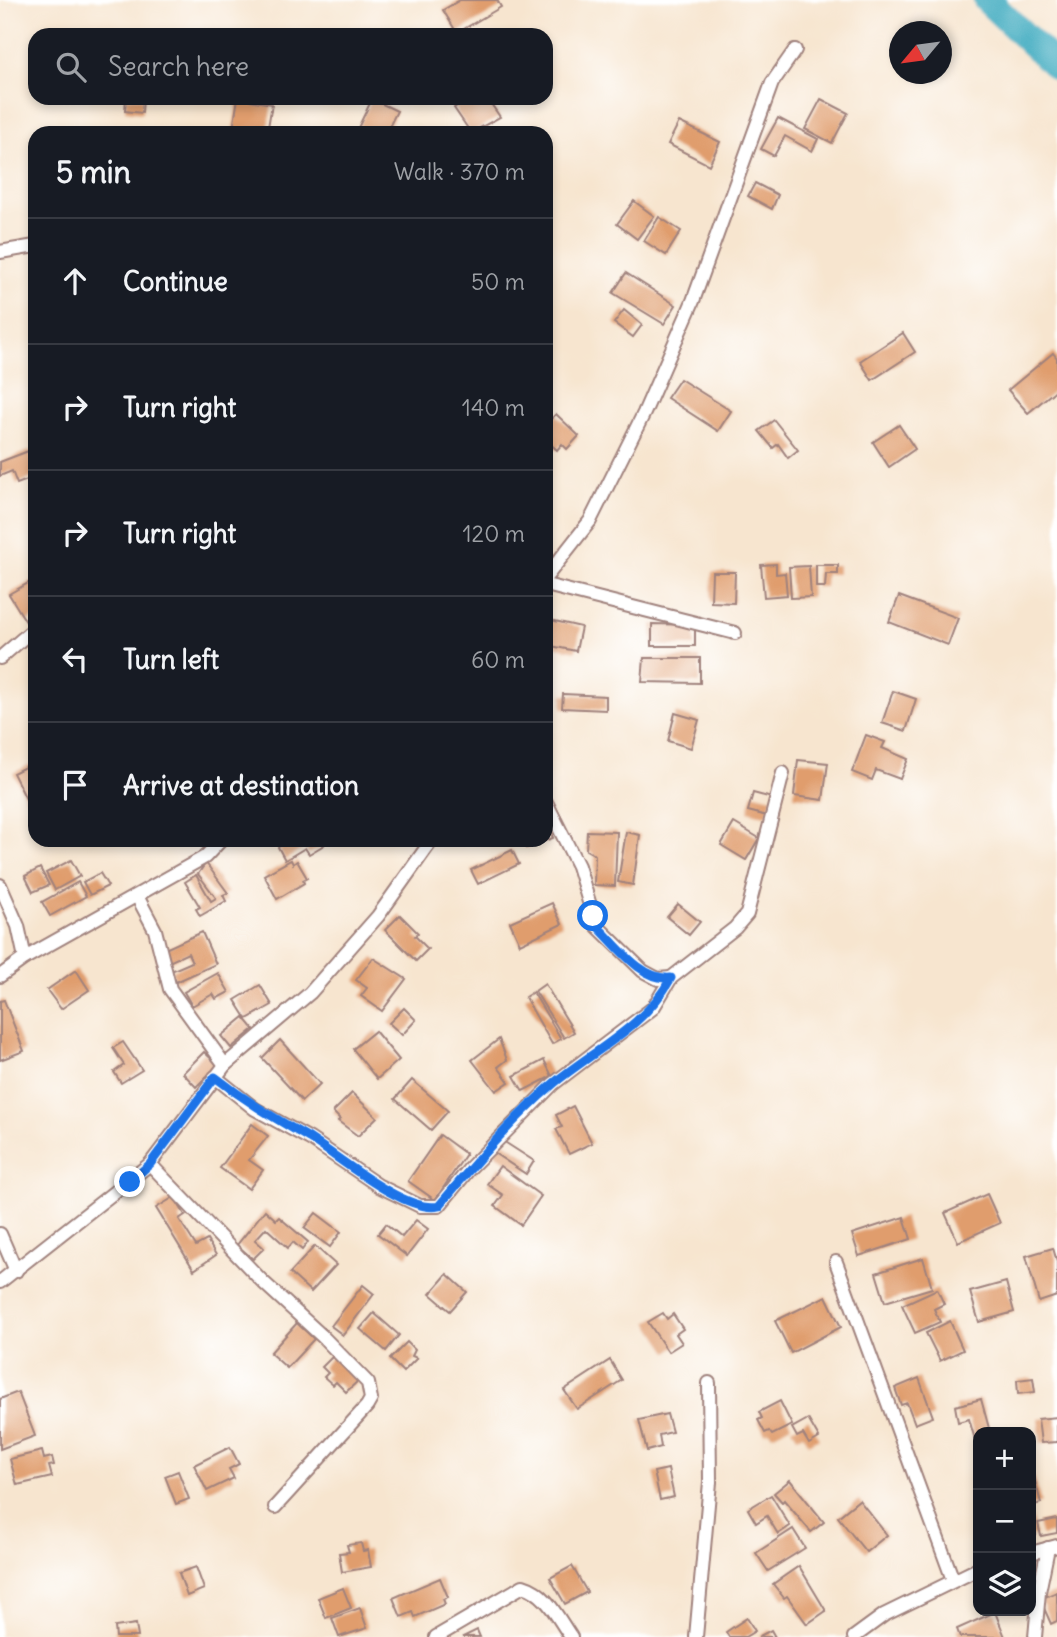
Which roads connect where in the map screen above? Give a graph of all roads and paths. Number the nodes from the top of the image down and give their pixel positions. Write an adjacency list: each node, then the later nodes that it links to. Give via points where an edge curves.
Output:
1 (795, 50): 4 (street, via 772,83 693,301 644,414 590,521)
2 (28, 247): 3 (street)
3 (0, 252)
4 (553, 568)
5 (553, 587): 6 (street)
6 (735, 633)
7 (28, 634): 8 (street)
8 (0, 658)
9 (783, 773): 17 (street, via 747,914)
10 (553, 817): 17 (street, via 578,866 596,925 643,971 658,979)
11 (214, 847): 14 (street)
12 (427, 847): 18 (street, via 379,916 310,993)
13 (0, 885): 15 (street, via 18,926)
14 (137, 896): 15 (street); 18 (street, via 155,930 170,989)
15 (25, 958): 16 (street)
16 (0, 976)
17 (671, 978): 19 (street, via 653,1008 553,1084 439,1206 432,1208 379,1186 310,1139 255,1109)
18 (225, 1065): 19 (street)
19 (215, 1077): 20 (street)
20 (150, 1164): 23 (street); 26 (street, via 368,1383 371,1399 367,1406)
21 (0, 1234): 23 (street)
22 (836, 1262): 29 (street)
23 (16, 1271): 24 (street)
24 (0, 1282)
25 (709, 1383): 32 (street, via 710,1482)
26 (275, 1507)
27 (1052, 1547): 34 (street, via 1039,1592)
28 (973, 1571): 29 (street)
29 (953, 1580): 33 (street, via 884,1615)
30 (436, 1637): 31 (street, via 523,1586 545,1599)
31 (571, 1637)
32 (696, 1637)
33 (854, 1637)
34 (1035, 1637)

